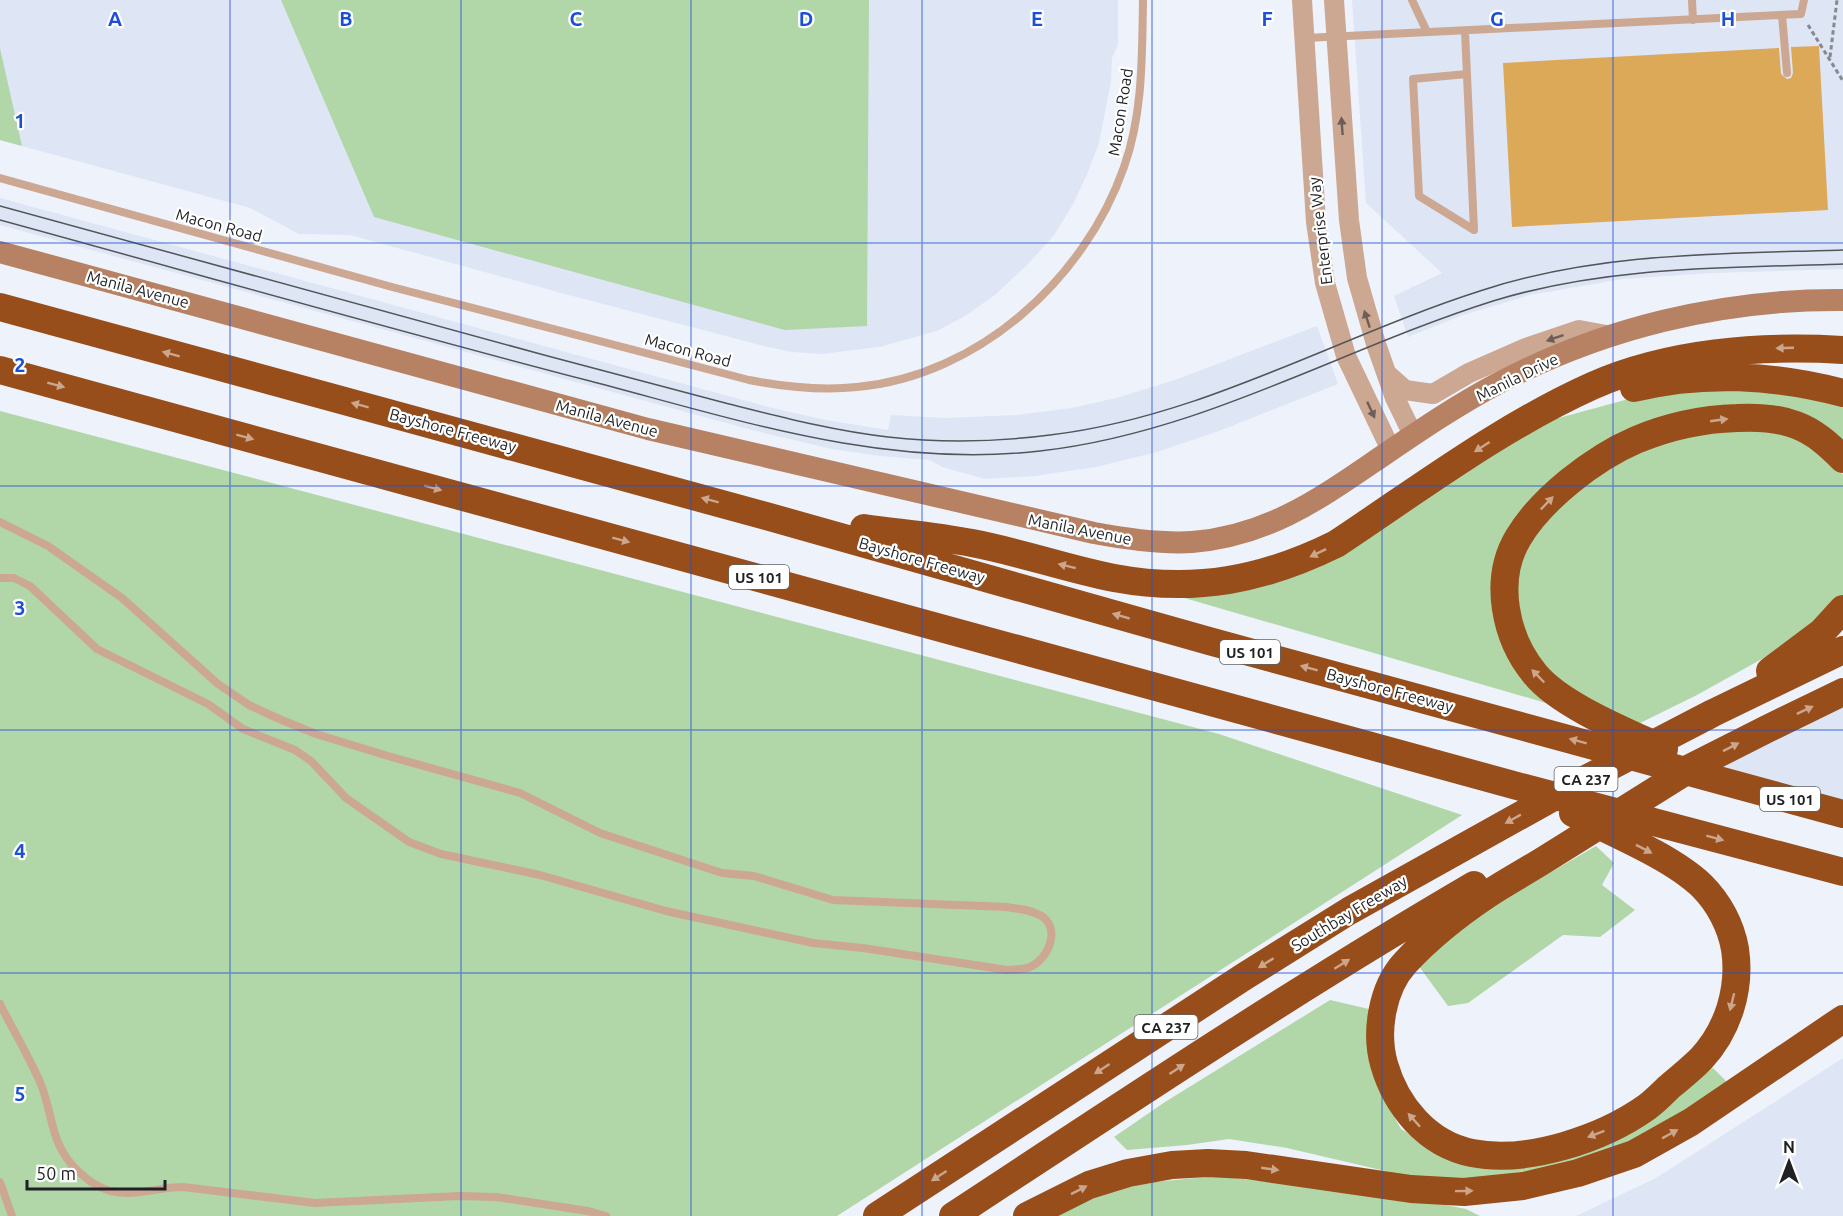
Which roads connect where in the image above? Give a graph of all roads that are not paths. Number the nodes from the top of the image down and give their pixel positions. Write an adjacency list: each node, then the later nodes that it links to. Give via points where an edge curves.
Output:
1 (1143, 0): 15 (lane, Macon Road, via 1140,91 1125,166 1106,210 1069,267 1045,294 980,345 901,379 860,387 823,390 749,380 392,287)
2 (1302, 0): 12 (street, Enterprise Way)
3 (1334, 0): 11 (street, Enterprise Way)
4 (1412, 0): 10 (lane)
5 (1692, 0): 8 (lane)
6 (1804, 0): 7 (lane, via 1801,14)
7 (1782, 15): 8 (lane); 13 (lane)
8 (1693, 20): 9 (lane)
9 (1465, 31): 10 (lane); 14 (lane)
10 (1427, 33): 11 (lane)
11 (1336, 37): 12 (lane); 22 (street, Enterprise Way, one-way to 11, via 1363,305 1352,249)
12 (1304, 38): 26 (street, Enterprise Way, one-way to 26, via 1316,222 1325,284 1346,356)
13 (1787, 73)
14 (1467, 74): 14 (lane, via 1471,158 1474,230 1419,196 1414,103 1413,79)
15 (0, 178)
16 (0, 252): 30 (main road, Manila Avenue, via 741,452 1094,534 1161,543)
17 (1843, 300): 19 (main road, Manila Drive, via 1801,300 1707,311)
18 (0, 307): 28 (highway, Bayshore Freeway / US 101, one-way to 18)
19 (1612, 336): 22 (street, one-way to 22, via 1579,330 1526,348 1433,394 1405,390); 25 (main road, Manila Drive, via 1531,367)
20 (1843, 350): 24 (highway, one-way to 24, via 1760,349 1677,360 1594,385)
21 (0, 370): 37 (highway, US 101, one-way to 37)
22 (1387, 374): 25 (street, Enterprise Way)
23 (1843, 393): 24 (highway, via 1797,382 1722,377 1639,387)
24 (1532, 416): 28 (highway, one-way to 28, via 1336,544 1275,570 1217,582 1183,585 1114,578 972,543)
25 (1413, 435): 26 (main road, Manila Drive)
26 (1391, 450): 30 (main road, Manila Drive, via 1287,516)
27 (1843, 459): 36 (highway, one-way to 27, via 1591,714 1536,676 1520,654 1511,632 1504,585 1508,562 1517,539 1562,487 1635,441 1677,427 1722,418 1759,417 1795,424 1822,439)
28 (766, 516): 36 (highway, Bayshore Freeway / US 101, one-way to 28)
29 (0, 522): 31 (lane, via 48,546 122,598 218,684 249,705 316,734 520,793 600,833 722,873 754,876 833,900 1023,910 1044,918 1051,941 1047,951 1029,967 1007,970 813,943 666,911 540,875 441,854 409,842 346,798 295,750 243,729 208,704 97,650 30,586 14,578)
30 (1222, 537)
31 (0, 578)
32 (1843, 609): 35 (highway, via 1822,632)
33 (1843, 650): 35 (highway, Southbay Freeway / CA 237)
34 (1843, 692): 39 (highway, CA 237, one-way to 34, via 1696,765)
35 (1713, 713): 46 (highway, Southbay Freeway / CA 237, one-way to 46, via 1349,911)
36 (1736, 784): 38 (highway, Bayshore Freeway / US 101)
37 (1517, 786): 39 (highway, one-way to 39, via 1649,851 1703,887 1722,912 1732,935 1737,982 1730,1011 1701,1059 1647,1107 1608,1130 1569,1144 1502,1156 1470,1153 1421,1127 1389,1083 1382,1054 1381,1024 1386,995 1402,967 1426,941); 40 (highway, US 101, one-way to 40)
38 (1843, 814)
39 (1529, 861): 47 (highway, CA 237, one-way to 39, via 1268,1010 1393,933)
40 (1843, 872)
41 (0, 1004): 45 (lane, via 40,1083 60,1149 93,1185 110,1191 133,1194 183,1187 315,1203 496,1197)
42 (1843, 1018): 48 (highway, one-way to 42, via 1089,1185 1172,1165 1246,1166 1464,1192 1523,1186 1578,1173 1634,1154 1692,1122)
43 (0, 1182): 44 (lane)
44 (12, 1216)
45 (606, 1216)
46 (877, 1216)
47 (953, 1216)
48 (1027, 1216)

